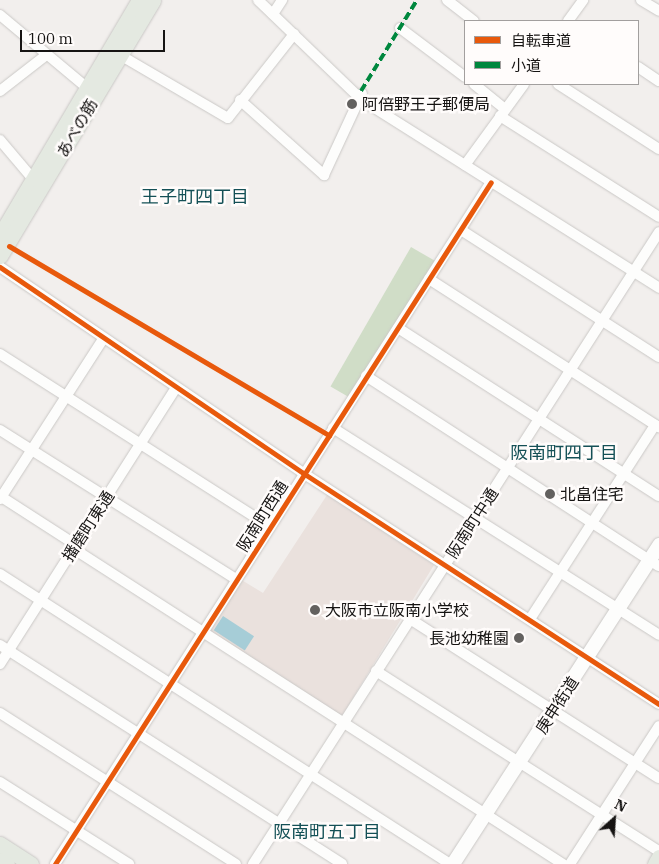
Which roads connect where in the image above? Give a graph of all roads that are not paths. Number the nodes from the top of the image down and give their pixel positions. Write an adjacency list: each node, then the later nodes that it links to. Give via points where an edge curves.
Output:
1 (138, 0): 24 (main road, あべの筋)
2 (153, 0): 15 (main road, あべの筋)
3 (258, 0): 9 (street)
4 (282, 0): 9 (street)
5 (447, 0): 11 (street)
6 (583, 0): 12 (street)
7 (641, 0): 8 (street)
8 (659, 11)
9 (273, 14): 14 (street)
10 (0, 15): 16 (street)
11 (473, 20)
12 (569, 20)
13 (400, 28): 18 (street)
14 (294, 34): 25 (street); 26 (street)
15 (120, 54): 24 (main road, あべの筋); 26 (street, via 228,118)
16 (45, 56): 23 (street); 24 (street)
17 (639, 68): 19 (street)
18 (464, 76)
19 (658, 78)
20 (475, 85): 27 (street)
21 (523, 85): 27 (street)
22 (560, 85): 29 (street)
23 (0, 91)
24 (91, 91): 31 (main road, あべの筋); 37 (main road, あべの筋)
25 (362, 95): 26 (street, via 324,175); 30 (street)
26 (240, 100)
27 (503, 113): 30 (street); 33 (street)
28 (0, 140): 31 (street)
29 (659, 150)
30 (465, 165): 32 (street)
31 (33, 179): 36 (main road, あべの筋)
32 (491, 182): 34 (street, 阪南町西通); 38 (street)
33 (659, 217)
34 (460, 230): 40 (street, 阪南町西通); 42 (street)
35 (659, 232): 38 (street, 阪南町中通)
36 (0, 235)
37 (0, 256)
38 (633, 272): 41 (street); 42 (street, 阪南町中通)
39 (2, 274): 44 (street)
40 (429, 279): 43 (street, 阪南町西通); 47 (street)
41 (659, 288)
42 (602, 321): 46 (street); 47 (street, 阪南町中通)
43 (398, 328): 48 (street, 阪南町西通); 51 (street)
44 (103, 339): 49 (street); 50 (street)
45 (0, 354): 50 (street)
46 (659, 357)
47 (570, 370): 51 (street, 阪南町中通); 52 (street)
48 (366, 376): 53 (street, 阪南町西通); 57 (street)
49 (176, 388): 55 (street, 播磨町東通); 58 (street)
50 (66, 396): 55 (street); 56 (street)
51 (539, 418): 57 (street, 阪南町中通); 59 (street)
52 (657, 426): 59 (street)
53 (333, 428): 58 (street, 阪南町西通); 63 (street)
54 (0, 430): 56 (street)
55 (140, 444): 61 (street, 播磨町東通); 65 (street)
56 (32, 450): 61 (street); 62 (street)
57 (508, 467): 63 (street, 阪南町中通); 64 (street)
58 (303, 473): 65 (street, 阪南町西通); 69 (street)
59 (624, 474): 60 (street); 64 (street)
60 (659, 496)
61 (106, 497): 67 (street, 播磨町東通); 72 (street)
62 (0, 498): 67 (street)
63 (475, 518): 69 (street, 阪南町中通); 70 (street)
64 (593, 522): 68 (street); 70 (street)
65 (270, 527): 72 (street, 阪南町西通)
66 (659, 545): 68 (street, 庚申街道)
67 (75, 547): 73 (street, 播磨町東通); 77 (street)
68 (654, 563): 74 (street, 庚申街道)
69 (445, 564): 75 (street, 阪南町中通); 76 (street)
70 (561, 573): 74 (street); 76 (street)
71 (0, 574): 73 (street)
72 (236, 579): 77 (street, 阪南町西通)
73 (41, 600): 79 (street, 播磨町東通); 83 (street)
74 (618, 609): 78 (street); 80 (street, 庚申街道)
75 (410, 619): 82 (street, 阪南町中通); 85 (street)
76 (530, 619): 80 (street)
77 (203, 632): 83 (street, 阪南町西通); 87 (street)
78 (659, 635)
79 (4, 648): 81 (street, 播磨町東通); 89 (street)
80 (588, 657): 84 (street); 85 (street, 庚申街道)
81 (0, 664)
82 (376, 671): 87 (street, 阪南町中通); 90 (street)
83 (169, 684): 89 (street, 阪南町西通); 92 (street)
84 (659, 704)
85 (554, 710): 90 (street, 庚申街道); 91 (street)
86 (0, 713): 95 (street)
87 (343, 722): 92 (street, 阪南町中通); 96 (street)
88 (659, 726): 91 (street)
89 (138, 734): 95 (street, 阪南町西通); 98 (street)
90 (520, 762): 96 (street, 庚申街道); 97 (street)
91 (635, 763): 93 (street); 97 (street)
92 (310, 773): 98 (street, 阪南町中通); 111 (street)
93 (659, 778)
94 (0, 782): 99 (street)
95 (108, 782): 99 (street, 阪南町西通); 108 (street)
96 (485, 813): 111 (street, 庚申街道); 112 (street)
97 (601, 816): 101 (street); 113 (street)
98 (278, 823): 109 (street, 阪南町中通); 110 (street)
99 (76, 830): 106 (street, 阪南町西通); 107 (street)
100 (0, 844): 105 (main road)
101 (659, 851)
102 (659, 857): 114 (main road)
103 (0, 860): 104 (main road)
104 (7, 864)
105 (31, 864)
106 (55, 864)
107 (129, 864)
108 (236, 864)
109 (253, 864)
110 (342, 864)
111 (451, 864)
112 (564, 864)
113 (570, 864)
114 (655, 864)

